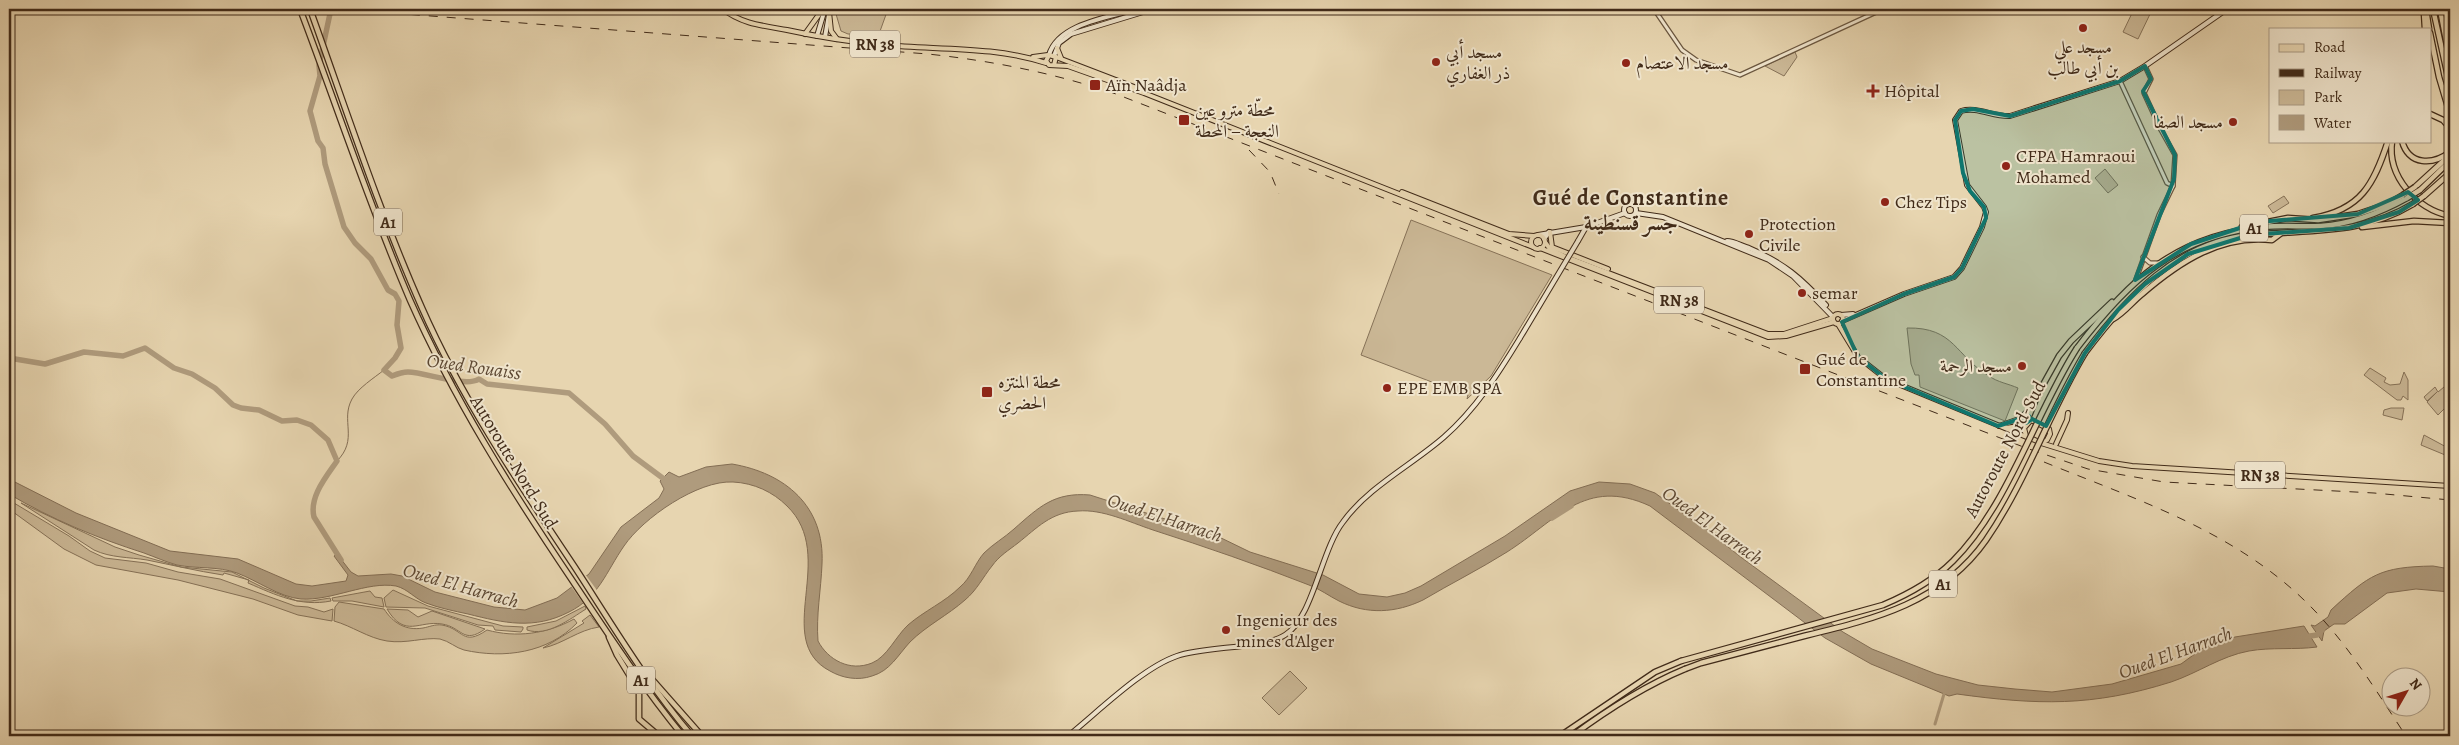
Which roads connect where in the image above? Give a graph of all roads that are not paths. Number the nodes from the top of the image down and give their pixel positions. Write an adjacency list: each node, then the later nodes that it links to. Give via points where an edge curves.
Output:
1 (300, 9): 77 (highway, Autoroute Nord-Sud / A1, via 387,244 437,358 477,434)
2 (310, 9): 78 (highway, Autoroute Nord-Sud / A1, via 389,226 446,359 467,399)
3 (723, 9): 17 (main road, RN 38, via 743,21)
4 (827, 9): 17 (main road); 18 (main road); 19 (main road); 20 (main road, via 831,31)
5 (1138, 9): 23 (main road, via 1071,29 1055,42)
6 (1152, 9): 22 (main road, via 1071,34)
7 (1654, 9): 8 (street, via 1682,50 1696,60 1740,75)
8 (1883, 9)
9 (2227, 9): 29 (main road)
10 (2425, 9): 15 (highway); 16 (highway)
11 (2433, 9): 31 (highway)
12 (2440, 9): 26 (highway)
13 (2448, 9): 14 (highway)
14 (2450, 12)
15 (2425, 28)
16 (2429, 28)
17 (805, 34): 18 (main road, RN 38)
18 (817, 36): 19 (main road, RN 38)
19 (824, 36): 20 (main road, RN 38)
20 (838, 39): 24 (main road, RN 38)
21 (2432, 43): 32 (highway)
22 (1057, 48): 23 (main road); 25 (main road)
23 (1052, 56): 24 (main road, RN 38); 25 (main road, RN 38); 27 (main road); 28 (main road)
24 (1032, 58): 27 (main road, RN 38)
25 (1063, 60): 46 (main road, RN 38)
26 (2450, 61)
27 (1046, 62): 28 (main road, RN 38)
28 (1054, 64): 46 (main road, RN 38, via 1144,93)
29 (2146, 66): 30 (main road); 41 (street, via 2152,79 2144,93 2176,155)
30 (2120, 81): 41 (street, via 2167,183); 63 (main road, via 2010,116 1973,109 1962,111 1955,120 1963,173 1970,191 1984,207 1986,218 1962,268 1954,277)
31 (2450, 86)
32 (2450, 114)
33 (2432, 115): 34 (highway)
34 (2450, 128)
35 (2390, 142): 47 (highway, via 2395,168 2404,187 2429,208)
36 (2390, 142): 48 (highway, via 2377,174 2355,202 2337,212 2306,219)
37 (2403, 142): 38 (highway, via 2410,156 2423,162 2441,159)
38 (2450, 153): 42 (highway)
39 (2450, 161): 42 (highway, Autoroute Nord-Sud / A1)
40 (2450, 173): 51 (highway, Autoroute Nord-Sud / A1, bridge, via 2413,204 2381,220)
41 (2173, 186): 58 (street)
42 (2417, 189): 43 (highway, Autoroute Nord-Sud / A1, bridge)
43 (2405, 197): 48 (highway, via 2358,214 2318,220); 52 (highway, Autoroute Nord-Sud / A1, via 2379,212 2343,223)
44 (1625, 213): 45 (main road, via 1629,216); 45 (main road, via 1624,207 1631,203 1636,206); 50 (main road)
45 (1636, 213): 65 (main road, via 1663,217 1769,260 1788,272)
46 (1458, 216): 54 (main road, RN 38, via 1509,234); 56 (main road, RN 38)
47 (2450, 216)
48 (2288, 218): 52 (highway)
49 (2450, 223): 51 (highway, via 2414,221)
50 (1586, 227): 53 (main road); 83 (main road, bridge, via 1490,387 1462,420 1343,520 1303,614 1284,636 1172,658 1150,670)
51 (2349, 228): 85 (highway, Autoroute Nord-Sud / A1, bridge, via 2228,239 2207,246 2145,284 2086,352 1996,523 1977,552 1952,578 1920,599 1862,622 1685,669 1653,683)
52 (2228, 231): 59 (highway, Autoroute Nord-Sud / A1, via 2191,244)
53 (1550, 232): 54 (main road); 55 (main road); 60 (main road, via 1552,247)
54 (1536, 236): 55 (main road, RN 38); 56 (main road, via 1532,240)
55 (1544, 241): 57 (main road); 60 (main road, RN 38, via 1553,251)
56 (1533, 247): 57 (main road, RN 38)
57 (1540, 248): 65 (main road, RN 38, via 1768,337 1786,336)
58 (2143, 256): 59 (street, via 2150,263); 61 (street)
59 (2160, 263): 61 (highway, Autoroute Nord-Sud / A1)
60 (1613, 274): 65 (main road, RN 38, via 1768,334 1784,334)
61 (2135, 282): 62 (highway, Autoroute Nord-Sud / A1)
62 (2118, 300): 66 (highway, via 2071,341 2054,364); 84 (highway, Autoroute Nord-Sud / A1, bridge, via 2077,348 1977,532 1953,561 1933,578 1906,595 1883,604 1681,661 1655,672)
63 (1857, 314): 64 (main road); 65 (main road)
64 (1842, 316): 65 (main road); 65 (main road, RN 38)
65 (1837, 320): 69 (main road, via 1862,361 1886,379)
66 (2034, 404): 68 (highway); 69 (main road, via 2019,419)
67 (2068, 412): 74 (main road, via 2068,420)
68 (2025, 424): 70 (main road); 71 (main road, via 2036,421 2048,427); 72 (main road, via 2024,434)
69 (1998, 426): 70 (main road)
70 (2003, 428): 72 (main road)
71 (2050, 434): 73 (main road, via 2048,440); 74 (main road, RN 38)
72 (2029, 438): 73 (main road)
73 (2041, 442): 75 (main road, RN 38)
74 (2056, 444): 75 (main road, RN 38)
75 (2072, 454): 76 (main road, RN 38, via 2113,464 2151,468)
76 (2450, 486)
77 (608, 633): 79 (highway, via 614,650 639,691 640,719); 80 (highway, Autoroute Nord-Sud / A1)
78 (639, 665): 81 (highway, Autoroute Nord-Sud / A1); 82 (highway)
79 (659, 736)
80 (683, 736)
81 (692, 736)
82 (702, 736)
83 (1068, 736)
84 (1560, 736)
85 (1572, 736)

